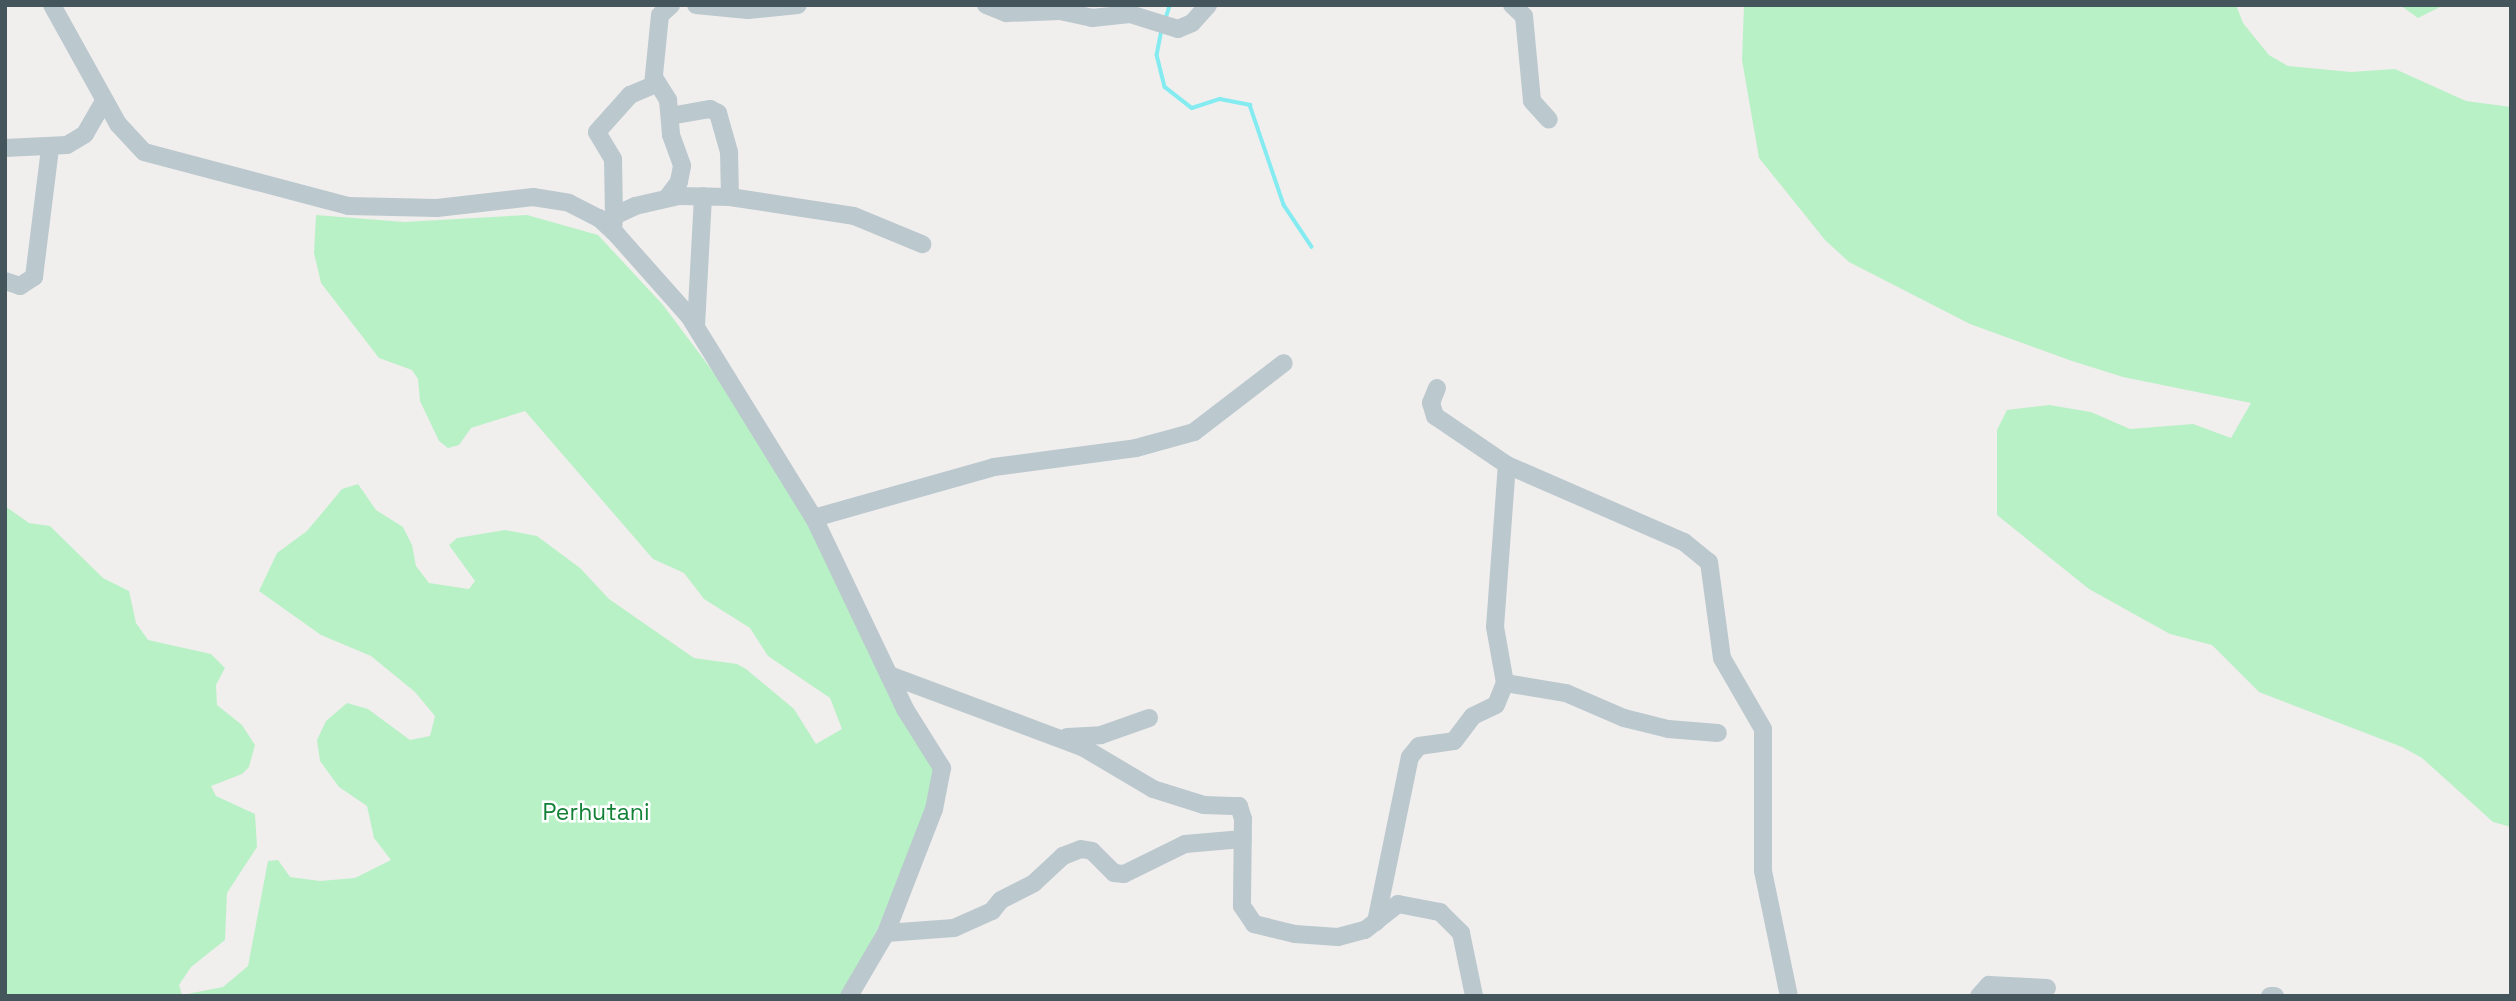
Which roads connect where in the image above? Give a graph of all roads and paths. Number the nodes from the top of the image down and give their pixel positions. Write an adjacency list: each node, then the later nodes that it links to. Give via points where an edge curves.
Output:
1 (52, 5): 9 (street)
2 (696, 5): 3 (street, via 748,10)
3 (798, 5)
4 (986, 5): 5 (street, via 1006,13 1060,11 1092,18 1129,14 1162,26 1185,27)
5 (1208, 5)
6 (1512, 5): 11 (street, via 1524,16 1532,101)
7 (665, 6): 8 (street)
8 (655, 79): 10 (street, via 666,94); 17 (street, via 650,87 625,99 597,132 613,159)
9 (105, 100): 13 (street, via 85,134); 17 (street, via 133,143 166,161 348,206 437,208 508,198 550,199)
10 (670, 116): 15 (street, via 710,109 718,113 729,152); 16 (street, via 682,166)
11 (1549, 120)
12 (5, 148): 13 (street)
13 (50, 149): 19 (street, via 34,277 20,286)
14 (704, 196): 15 (street); 16 (street); 20 (street)
15 (730, 197): 18 (street, via 845,214)
16 (667, 198): 17 (street)
17 (614, 224): 20 (street)
18 (922, 244)
19 (5, 281)
20 (696, 326): 24 (street)
21 (1284, 363): 24 (street, via 1194,432 1136,448 994,467)
22 (1437, 388): 23 (street, via 1431,402 1435,416)
23 (1507, 465): 26 (street, via 1495,627); 36 (street, via 1684,542 1709,562 1722,658 1763,729 1763,871)
24 (814, 518): 25 (street)
25 (889, 675): 29 (street); 32 (street, via 911,719 939,758 942,781)
26 (1504, 683): 28 (street, via 1573,695 1612,713 1668,729); 31 (street, via 1496,705 1473,716 1454,741 1419,746 1410,757)
27 (1149, 718): 29 (street, via 1101,735)
28 (1718, 733)
29 (1057, 737): 30 (street, via 1153,789 1204,805 1239,806)
30 (1243, 839): 31 (street, via 1242,906 1254,924 1329,937 1356,934); 32 (street, via 1185,844 1124,874 1114,873 1092,851 1081,849 1056,860 1034,883 1000,900 992,911 954,928)
31 (1376, 922): 35 (street, via 1401,904 1447,916 1461,933)
32 (886, 933): 34 (street)
33 (2047, 988): 37 (street, via 1985,985)
34 (849, 996)
35 (1474, 996)
36 (1789, 996)
37 (1979, 996)
38 (2270, 996): 39 (street)
39 (2275, 996)

